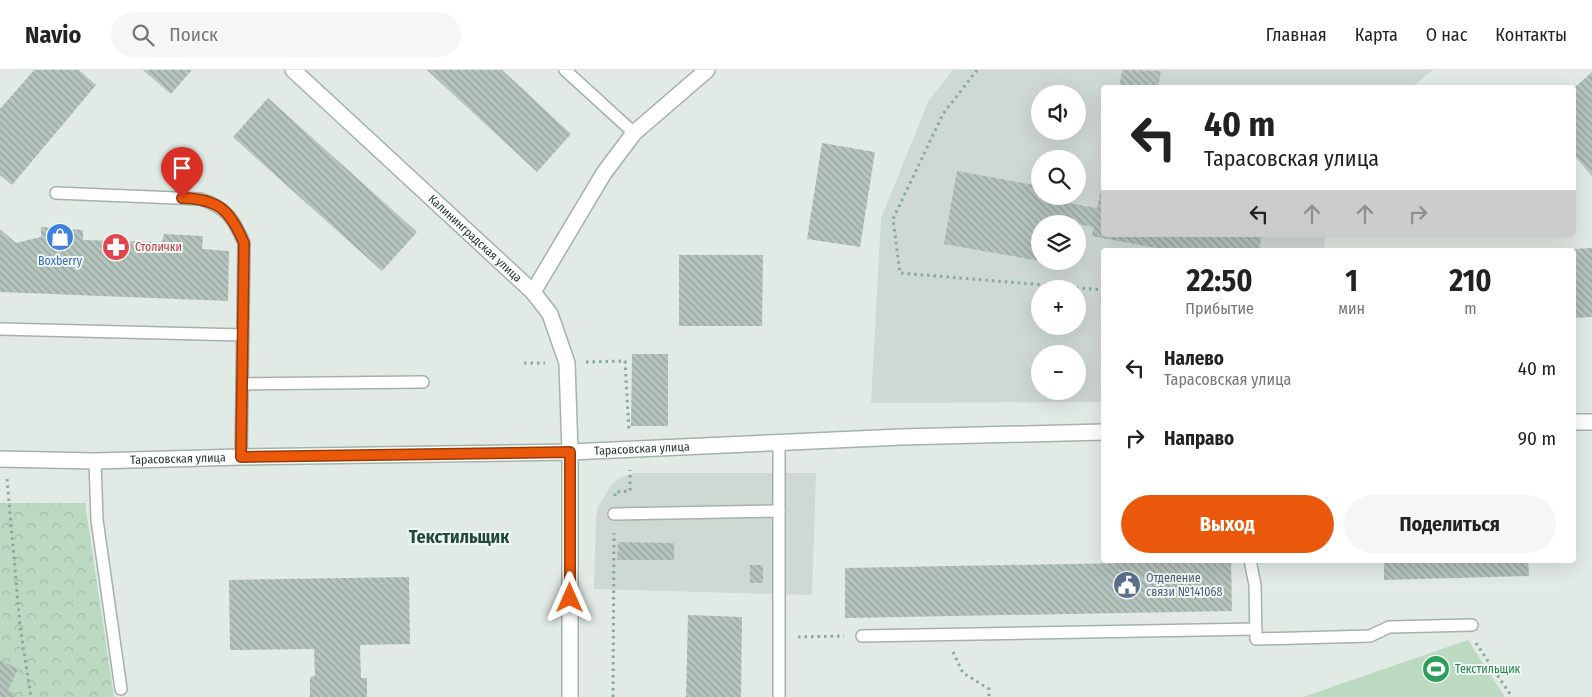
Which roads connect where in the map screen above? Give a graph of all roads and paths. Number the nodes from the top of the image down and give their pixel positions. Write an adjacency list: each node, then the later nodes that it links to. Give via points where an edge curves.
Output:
1 (292, 70): 8 (street, Калининградская улица)
2 (566, 70): 5 (lane)
3 (707, 70): 5 (street)
4 (977, 70): 7 (path, via 943,114 893,219 900,273)
5 (634, 133): 8 (street, via 604,173)
6 (56, 193): 10 (lane, via 200,199 214,203 236,224 244,243)
7 (1101, 290)
8 (533, 292): 17 (street, Калининградская улица, via 550,314 567,363)
9 (0, 329): 10 (lane)
10 (243, 335): 12 (lane)
11 (423, 382): 12 (lane)
12 (242, 384): 18 (lane)
13 (1576, 422): 14 (street)
14 (1592, 422)
15 (1101, 432): 16 (street, Тарасовская улица)
16 (778, 442): 17 (street, Тарасовская улица); 21 (lane)
17 (570, 452): 18 (street, Тарасовская улица); 31 (street, Калининградская улица)
18 (241, 457): 20 (street, Тарасовская улица)
19 (3, 458): 20 (street, Тарасовская улица); 30 (path, via 20,626)
20 (95, 461): 29 (lane, via 97,520)
21 (779, 510): 22 (lane); 28 (lane)
22 (614, 514)
23 (1251, 563): 25 (lane, via 1255,586)
24 (1472, 625): 25 (lane, via 1389,627 1370,636 1256,639); 34 (path, via 1476,643)
25 (1256, 629): 26 (lane)
26 (944, 635): 27 (lane); 33 (path, via 964,673 989,689)
27 (862, 636): 28 (path)
28 (779, 637): 32 (lane)
29 (121, 689)
30 (31, 697)
31 (570, 697)
32 (779, 697)
33 (989, 697)
34 (1512, 697)

